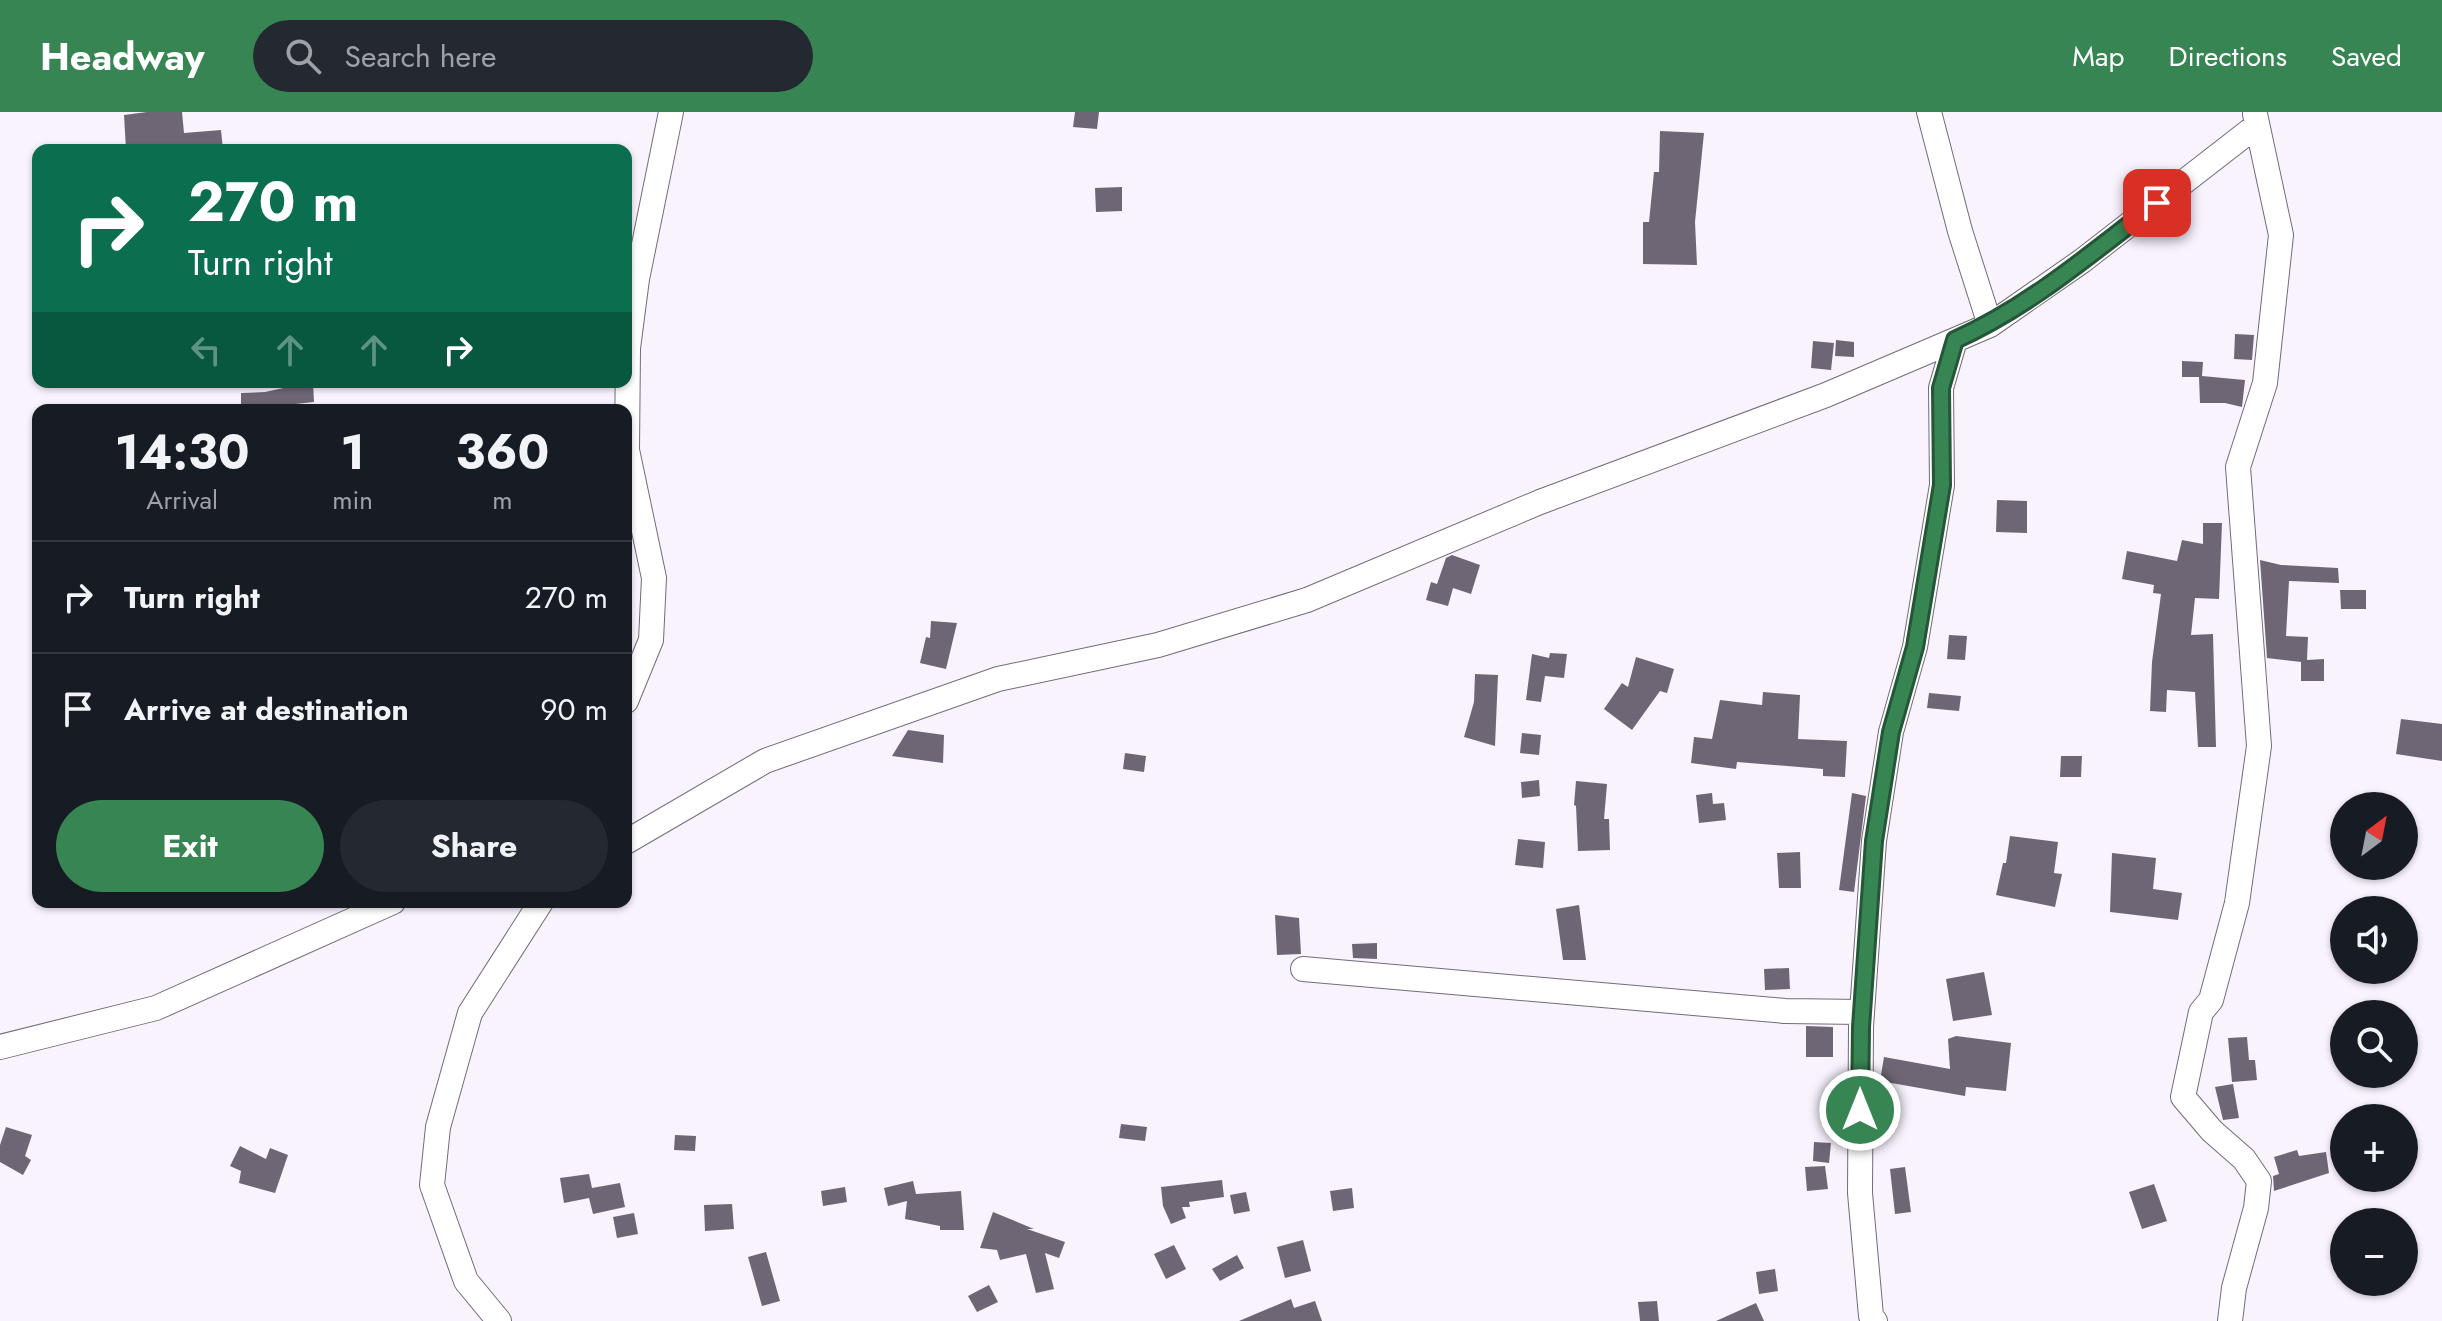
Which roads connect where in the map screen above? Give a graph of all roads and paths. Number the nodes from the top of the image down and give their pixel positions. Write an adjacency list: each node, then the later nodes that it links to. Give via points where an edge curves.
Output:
1 (671, 112): 4 (street)
2 (1929, 112): 5 (street)
3 (2255, 119): 5 (street, via 2082,261); 17 (street, via 2281,235 2265,383 2238,467 2259,746 2237,903 2211,1000 2201,1012 2183,1097 2259,1181)
4 (632, 317)
5 (1990, 325): 6 (street)
6 (1955, 340): 9 (street, via 1540,502 1307,600 1158,645 998,679 765,761); 13 (street, via 1941,388 1942,485 1874,841)
7 (632, 474): 8 (street, via 654,578 651,640)
8 (632, 686)
9 (632, 839)
10 (380, 908): 14 (street, via 156,1008)
11 (537, 908): 16 (street, via 470,1013 438,1127 432,1185 466,1281)
12 (1303, 969): 13 (street, via 1785,1011)
13 (1862, 1012): 15 (street, via 1860,1193)
14 (0, 1047)
15 (1868, 1319)
16 (499, 1321)
17 (2230, 1321)

